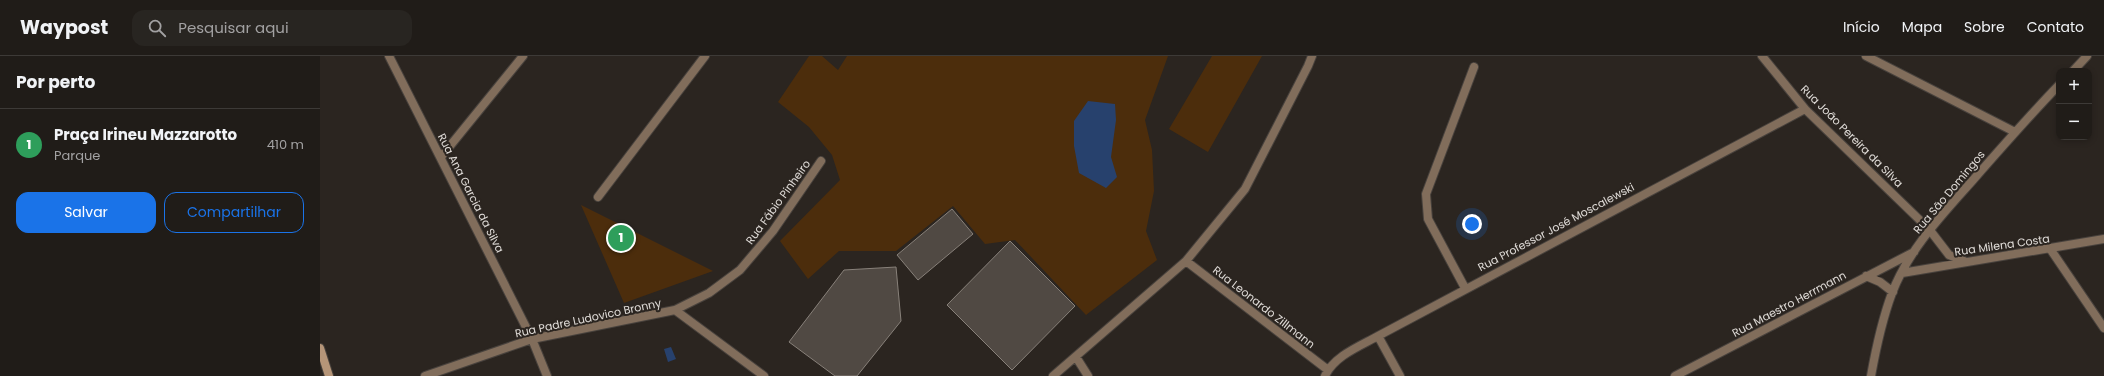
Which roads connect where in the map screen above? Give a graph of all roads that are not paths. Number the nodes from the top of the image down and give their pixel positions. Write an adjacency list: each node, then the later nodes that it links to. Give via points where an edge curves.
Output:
1 (389, 56): 13 (street, Rua Ana Garcia da Silva)
2 (523, 56): 13 (street)
3 (705, 56): 15 (street)
4 (1312, 56): 20 (street, via 1245,189)
5 (1762, 56): 11 (street, Rua João Pereira da Silva)
6 (1866, 56): 12 (street)
7 (2087, 56): 9 (street)
8 (1474, 67): 24 (street, via 1426,194 1428,219)
9 (2076, 68)
10 (2056, 88): 12 (street, Rua São Domingos)
11 (1805, 109): 16 (street, Rua João Pereira da Silva); 24 (street, Rua Professor José Moscalewski)
12 (2015, 132): 16 (street, Rua São Domingos)
13 (441, 157): 29 (street, Rua Ana Garcia da Silva)
14 (821, 161): 26 (street, Rua Fábio Pinheiro, via 773,231 740,270 709,293)
15 (598, 197)
16 (1930, 229): 19 (street, Rua São Domingos); 21 (street, Rua João Pereira da Silva, via 1949,255)
17 (2104, 239): 18 (street, Rua Milena Costa)
18 (2051, 250): 21 (street, Rua Milena Costa); 27 (street)
19 (1914, 252): 22 (street, Rua São Domingos); 23 (street, Rua Maestro Herrmann)
20 (1186, 262): 31 (street); 32 (street, Rua Leonardo Zillmann)
21 (1964, 262): 22 (street, Rua Milena Costa)
22 (1902, 273): 25 (street, Rua São Domingos)
23 (1866, 276): 25 (street); 40 (street, Rua Maestro Herrmann)
24 (1465, 288): 28 (street, Rua Professor José Moscalewski)
25 (1893, 292): 41 (street, Rua São Domingos, via 1882,326)
26 (675, 310): 29 (street, Rua Padre Ludovico Bronny); 36 (street, Rua Padre Ludovico Bronny)
27 (2104, 328)
28 (1378, 336): 32 (street, Rua Professor José Moscalewski, via 1340,358); 39 (street)
29 (532, 339): 34 (street, Rua Padre Ludovico Bronny); 35 (street, Rua Ana Garcia da Silva)
30 (320, 348): 33 (main road)
31 (1076, 357): 37 (street); 38 (street)
32 (1327, 373)
33 (329, 376)
34 (425, 376)
35 (547, 376)
36 (764, 376)
37 (1053, 376)
38 (1088, 376)
39 (1400, 376)
40 (1674, 376)
41 (1871, 376)

